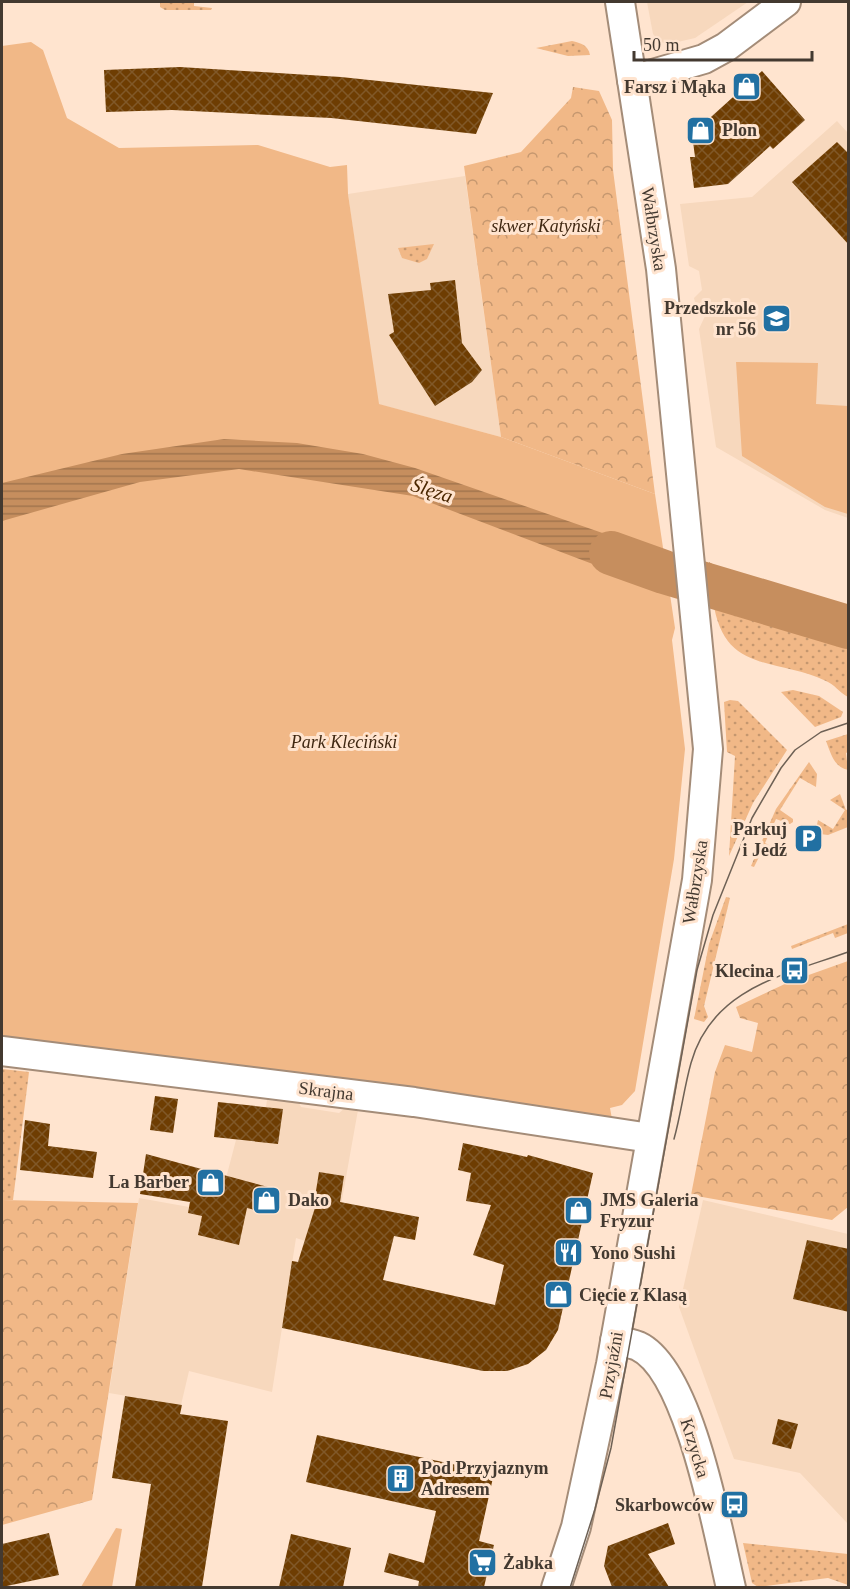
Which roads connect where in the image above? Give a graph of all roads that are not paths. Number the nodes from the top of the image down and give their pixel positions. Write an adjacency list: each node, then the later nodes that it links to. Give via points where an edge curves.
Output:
1 (620, 2): 3 (street, Wałbrzyska)
2 (786, 2): 3 (street, via 704,59)
3 (632, 80): 5 (street, Wałbrzyska, via 661,269 708,749 697,880)
4 (2, 1051): 5 (street, Skrajna, via 414,1102)
5 (650, 1138): 6 (street, Przyjaźni)
6 (615, 1341): 7 (street, Przyjaźni, via 576,1527); 8 (street, Krzycka, via 638,1346 653,1357 675,1388 708,1491)
7 (556, 1587)
8 (730, 1587)

